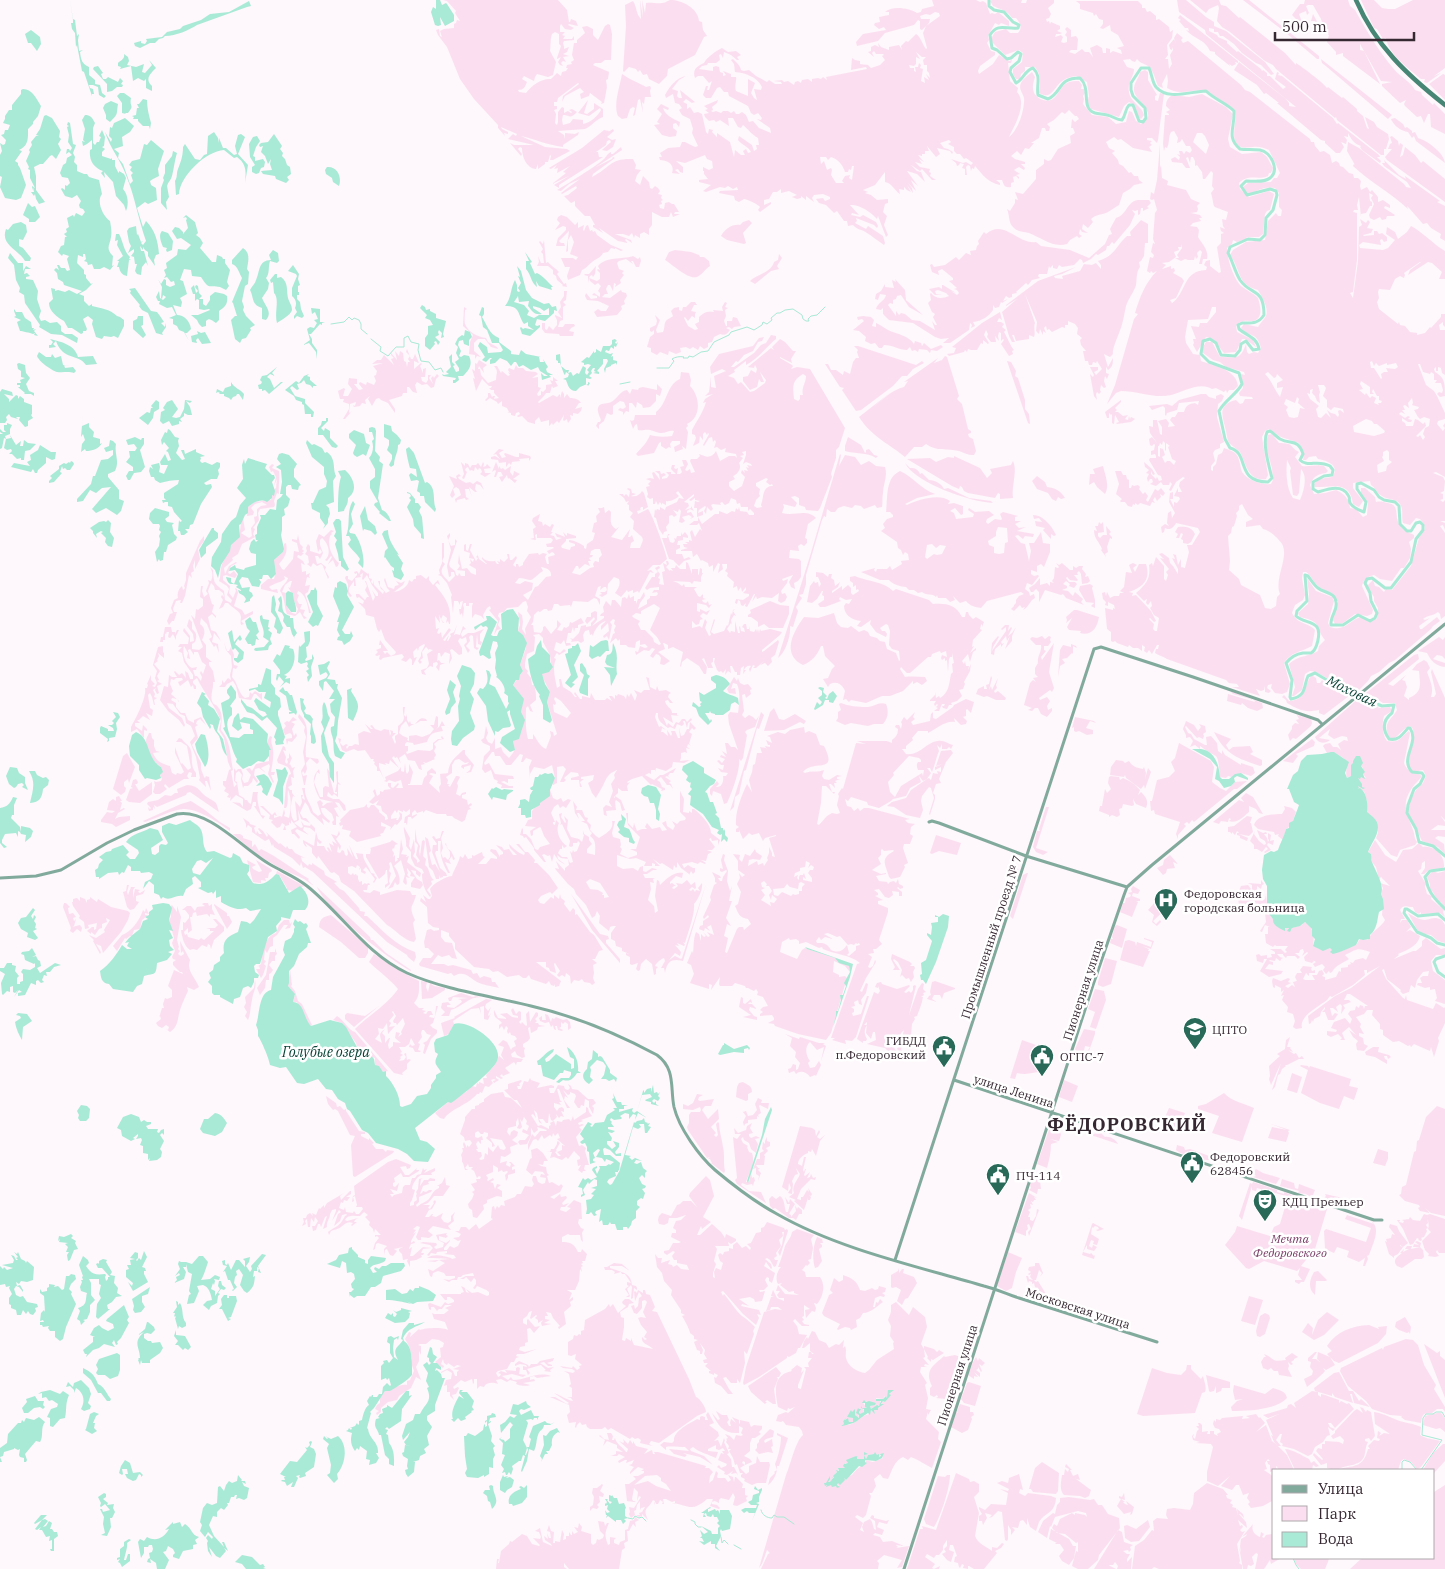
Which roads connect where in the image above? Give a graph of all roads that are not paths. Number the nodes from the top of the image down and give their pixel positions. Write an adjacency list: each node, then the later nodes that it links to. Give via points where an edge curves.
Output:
1 (1356, 0): 2 (highway, via 1376,38 1393,60)
2 (1445, 105)
3 (1445, 624): 4 (street, Пионерная улица)
4 (1322, 724): 6 (street, Промышленный проезд № 7, via 1193,677 1101,647 1094,649); 8 (street, Пионерная улица)
5 (929, 822): 6 (street)
6 (1026, 856): 8 (street); 9 (street, Промышленный проезд № 7)
7 (0, 878): 12 (street, Московская улица, via 36,876 61,870 134,830 177,814 192,814 224,830 263,861 307,886 373,949 405,972 586,1022 657,1056 671,1074 677,1114 691,1141 714,1169 778,1215 818,1234)
8 (1127, 888): 10 (street, Пионерная улица)
9 (954, 1080): 10 (street, улица Ленина); 12 (street, Промышленный проезд № 7)
10 (1052, 1113): 11 (street, улица Ленина); 13 (street, Пионерная улица)
11 (1382, 1220)
12 (895, 1260): 13 (street, Московская улица)
13 (994, 1290): 14 (street, Московская улица); 15 (street, Пионерная улица)
14 (1156, 1342)
15 (904, 1569)

